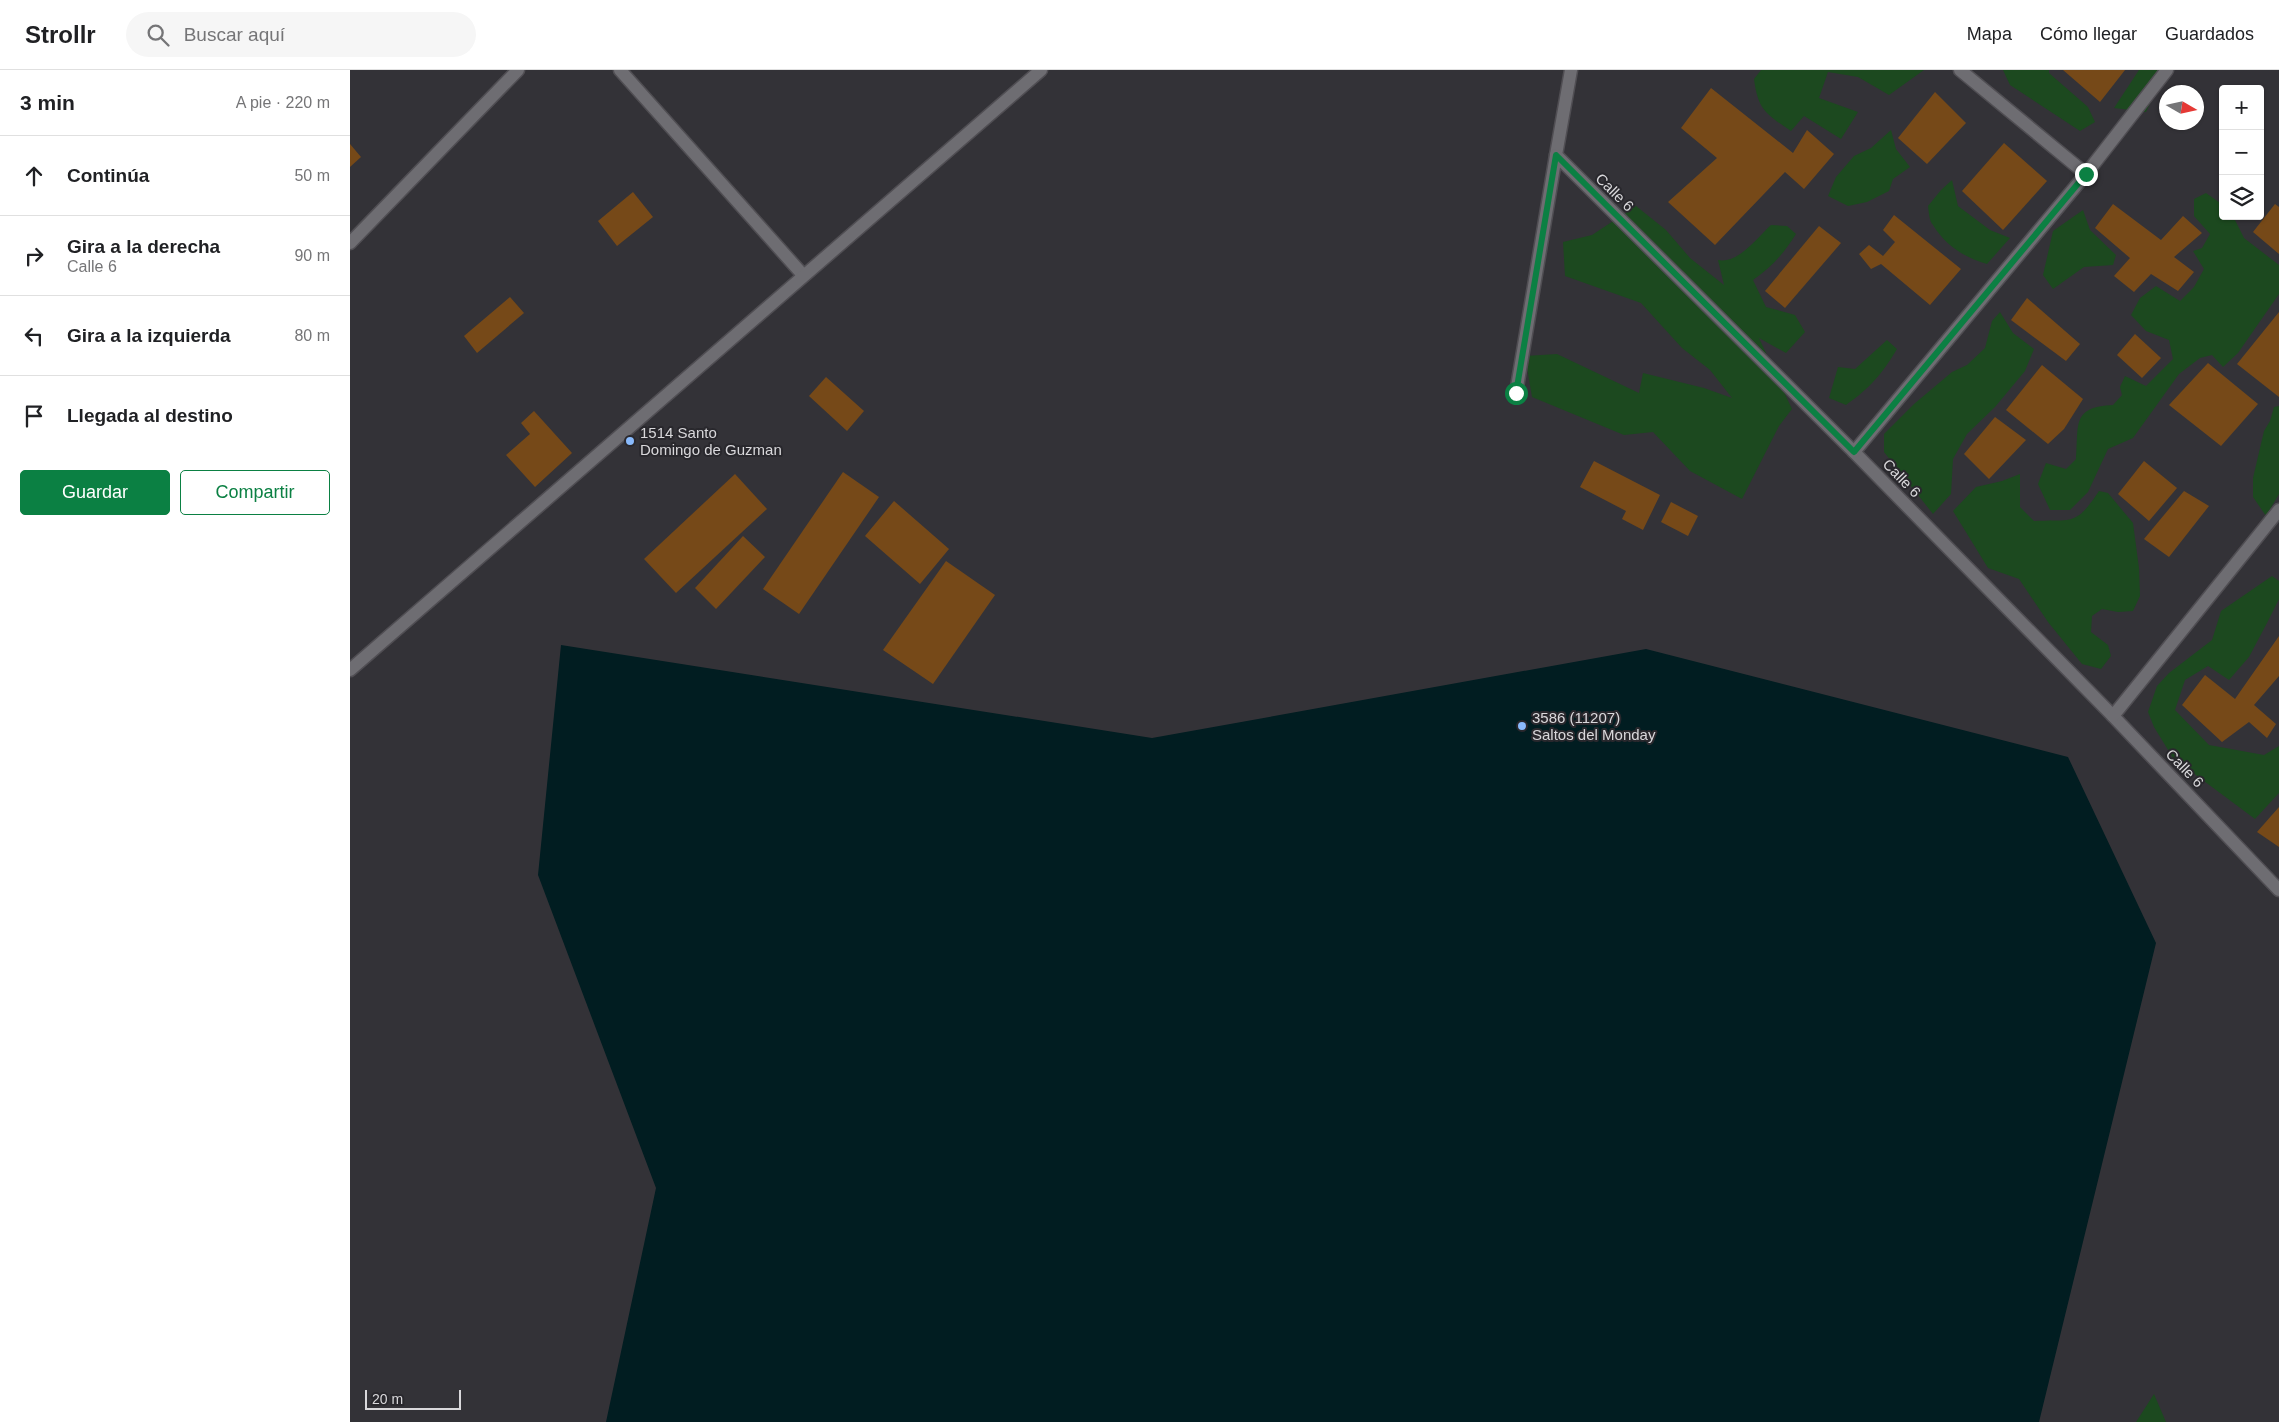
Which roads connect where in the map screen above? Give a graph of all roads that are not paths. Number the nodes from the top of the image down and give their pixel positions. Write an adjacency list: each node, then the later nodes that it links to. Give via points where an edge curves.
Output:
1 (518, 70): 9 (street)
2 (620, 70): 10 (street)
3 (1041, 70): 10 (street)
4 (1571, 70): 7 (street)
5 (1960, 70): 8 (street)
6 (2167, 70): 8 (street)
7 (1556, 155): 11 (street); 12 (street, Calle 6)
8 (2086, 174): 12 (street)
9 (350, 243)
10 (803, 275): 14 (street)
11 (1516, 393)
12 (1854, 452): 15 (street, Calle 6)
13 (2279, 510): 15 (street)
14 (350, 670)
15 (2114, 716): 16 (street, Calle 6)
16 (2279, 890)

